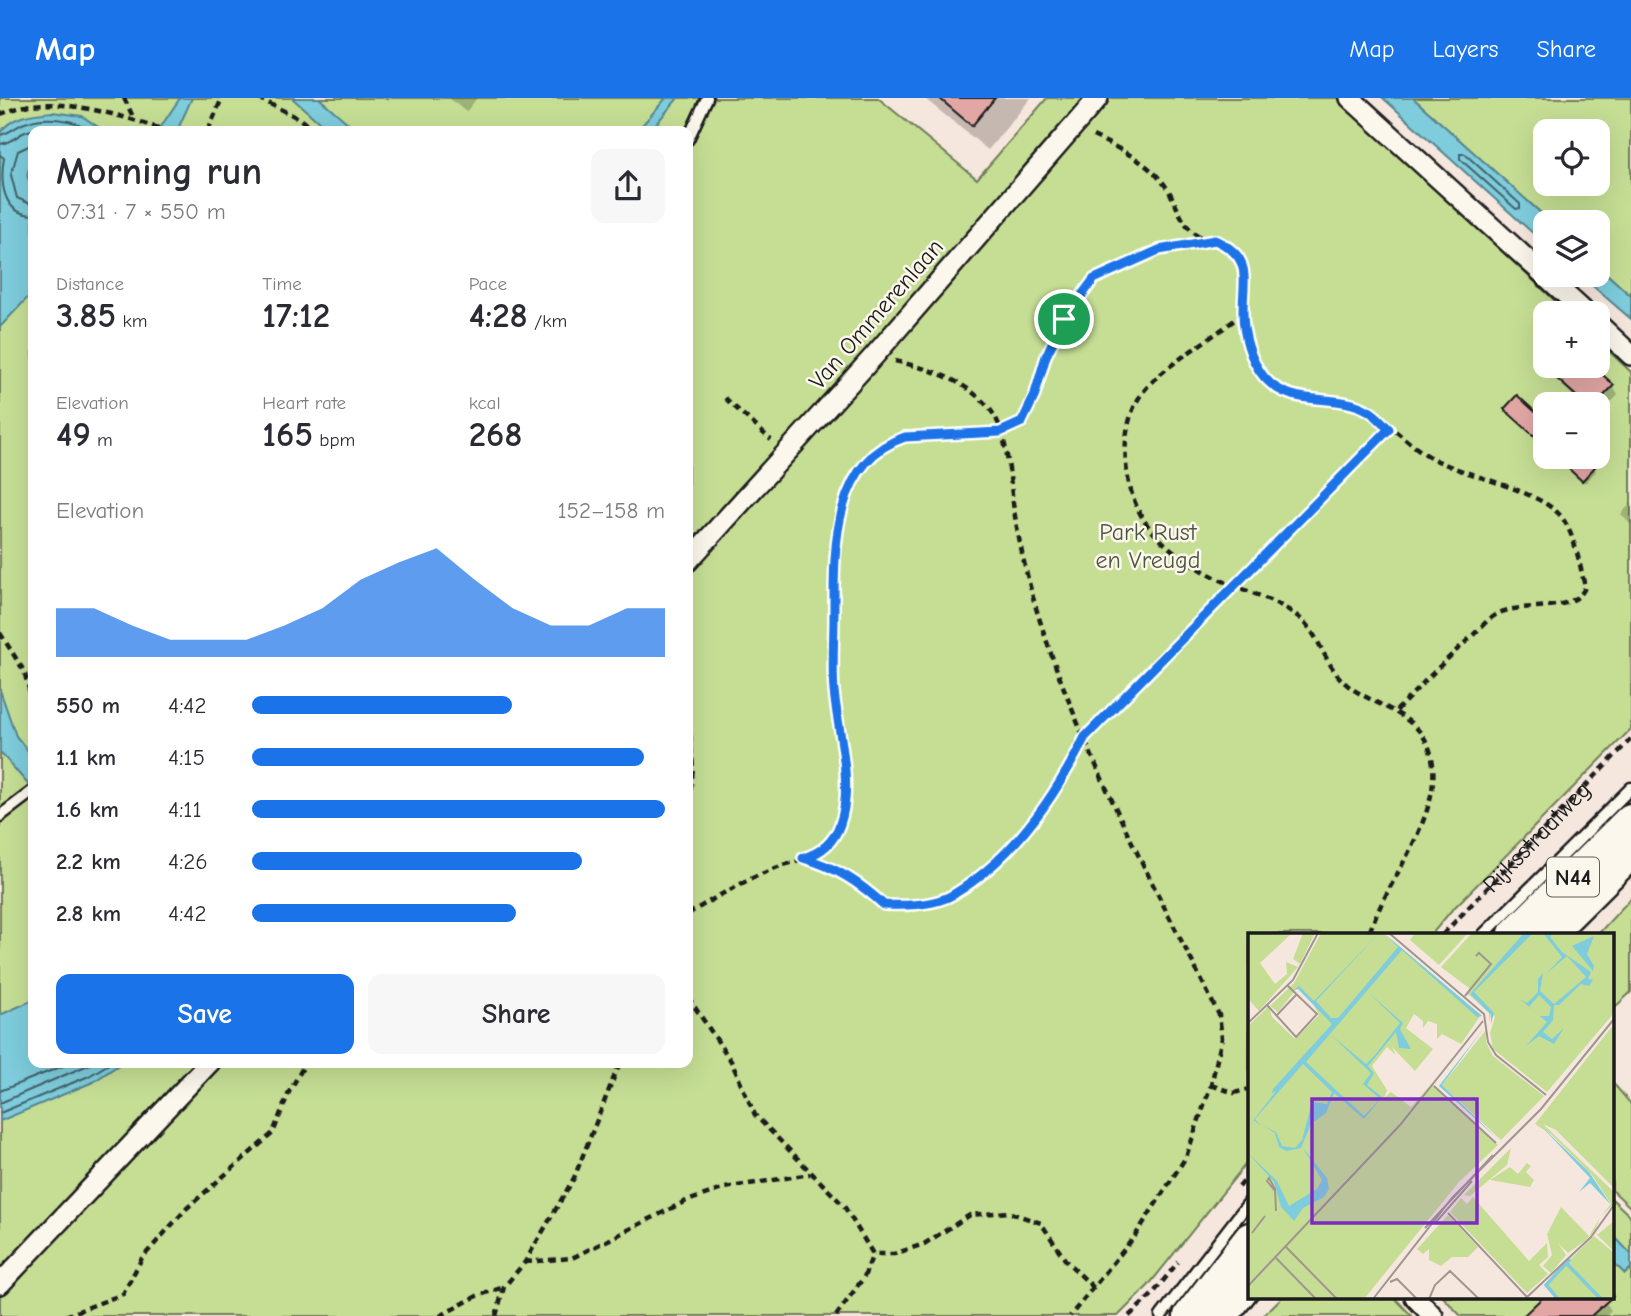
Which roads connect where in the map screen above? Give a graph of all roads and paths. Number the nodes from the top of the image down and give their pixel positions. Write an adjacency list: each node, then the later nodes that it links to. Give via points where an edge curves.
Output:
1 (124, 98): 8 (path)
2 (222, 98): 10 (path)
3 (258, 98): 11 (path)
4 (707, 98): 13 (lane)
5 (1098, 98): 12 (street, Van Ommerenlaan)
6 (1350, 98): 15 (street)
7 (0, 114): 8 (path, via 28,105 65,105)
8 (134, 119): 9 (path)
9 (153, 126)
10 (210, 126)
11 (308, 126)
12 (1073, 126): 14 (path, via 1147,165 1190,230); 19 (street, Van Ommerenlaan)
13 (693, 128)
14 (1215, 240): 16 (path, via 1240,258 1246,275); 22 (path, via 1159,250 1094,279 1064,319 1022,422)
15 (1573, 301)
16 (1243, 312): 21 (path, via 1253,358 1275,388 1303,399 1370,411); 25 (path, via 1143,392 1127,435 1126,469 1148,526 1173,551)
17 (1610, 335): 18 (street)
18 (1631, 355)
19 (874, 356): 22 (path, via 940,373 971,391 993,413); 23 (street, Van Ommerenlaan)
20 (725, 398): 23 (path)
21 (1389, 429): 25 (path); 28 (path, via 1434,459 1558,512 1585,587 1574,601 1496,614)
22 (1000, 432): 29 (path, via 1040,622); 36 (path, via 905,437 890,442 864,464 847,494 837,530 834,594 834,687 845,790 840,824 822,852)
23 (785, 452): 24 (street, Van Ommerenlaan)
24 (693, 555)
25 (1234, 587): 28 (path, via 1302,620 1332,671 1352,688); 29 (path)
26 (0, 633): 27 (path)
27 (28, 686)
28 (1396, 711): 39 (path, via 1420,732 1432,755 1435,781 1412,845)
29 (1085, 737): 36 (path, via 1067,774 1012,845 952,896 920,904 884,905 859,882 824,863); 49 (path, via 1219,1015 1222,1038)
30 (1631, 739): 40 (path, Rijksstraatweg)
31 (1631, 788): 41 (lane, Rijksstraatweg / N44)
32 (28, 795): 33 (lane)
33 (0, 816)
34 (1631, 820): 42 (main road, N44)
35 (1631, 852): 37 (main road, N44)
36 (803, 858): 38 (path, via 776,867)
37 (1593, 890): 43 (main road, N44); 44 (street, N44)
38 (693, 911)
39 (1369, 933)
40 (1444, 933)
41 (1485, 933)
42 (1517, 933)
43 (1549, 933)
44 (1566, 933)
45 (693, 1004): 51 (path, via 731,1061 755,1115)
46 (205, 1068): 57 (street)
47 (303, 1068): 63 (path, via 273,1133 187,1208 142,1258 123,1294)
48 (618, 1068): 55 (path, via 574,1178)
49 (1211, 1085): 50 (path, via 1234,1093); 59 (path, via 1186,1157)
50 (1248, 1090)
51 (810, 1174): 54 (path, via 844,1206); 55 (path, via 725,1188 684,1202 572,1258)
52 (1248, 1204): 68 (lane)
53 (1248, 1241): 69 (main road)
54 (873, 1254): 59 (path, via 894,1254 924,1244 970,1215 1008,1212 1041,1223 1066,1261); 66 (path, via 864,1277)
55 (525, 1262): 58 (path)
56 (1248, 1282): 62 (main road)
57 (0, 1284)
58 (504, 1287): 64 (path); 65 (path)
59 (1094, 1289): 67 (path)
60 (1248, 1296): 62 (street)
61 (1416, 1298): 70 (street)
62 (1222, 1315)
63 (65, 1316)
64 (440, 1316)
65 (496, 1316)
66 (836, 1316)
67 (1070, 1316)
68 (1161, 1316)
69 (1190, 1316)
70 (1433, 1316)

